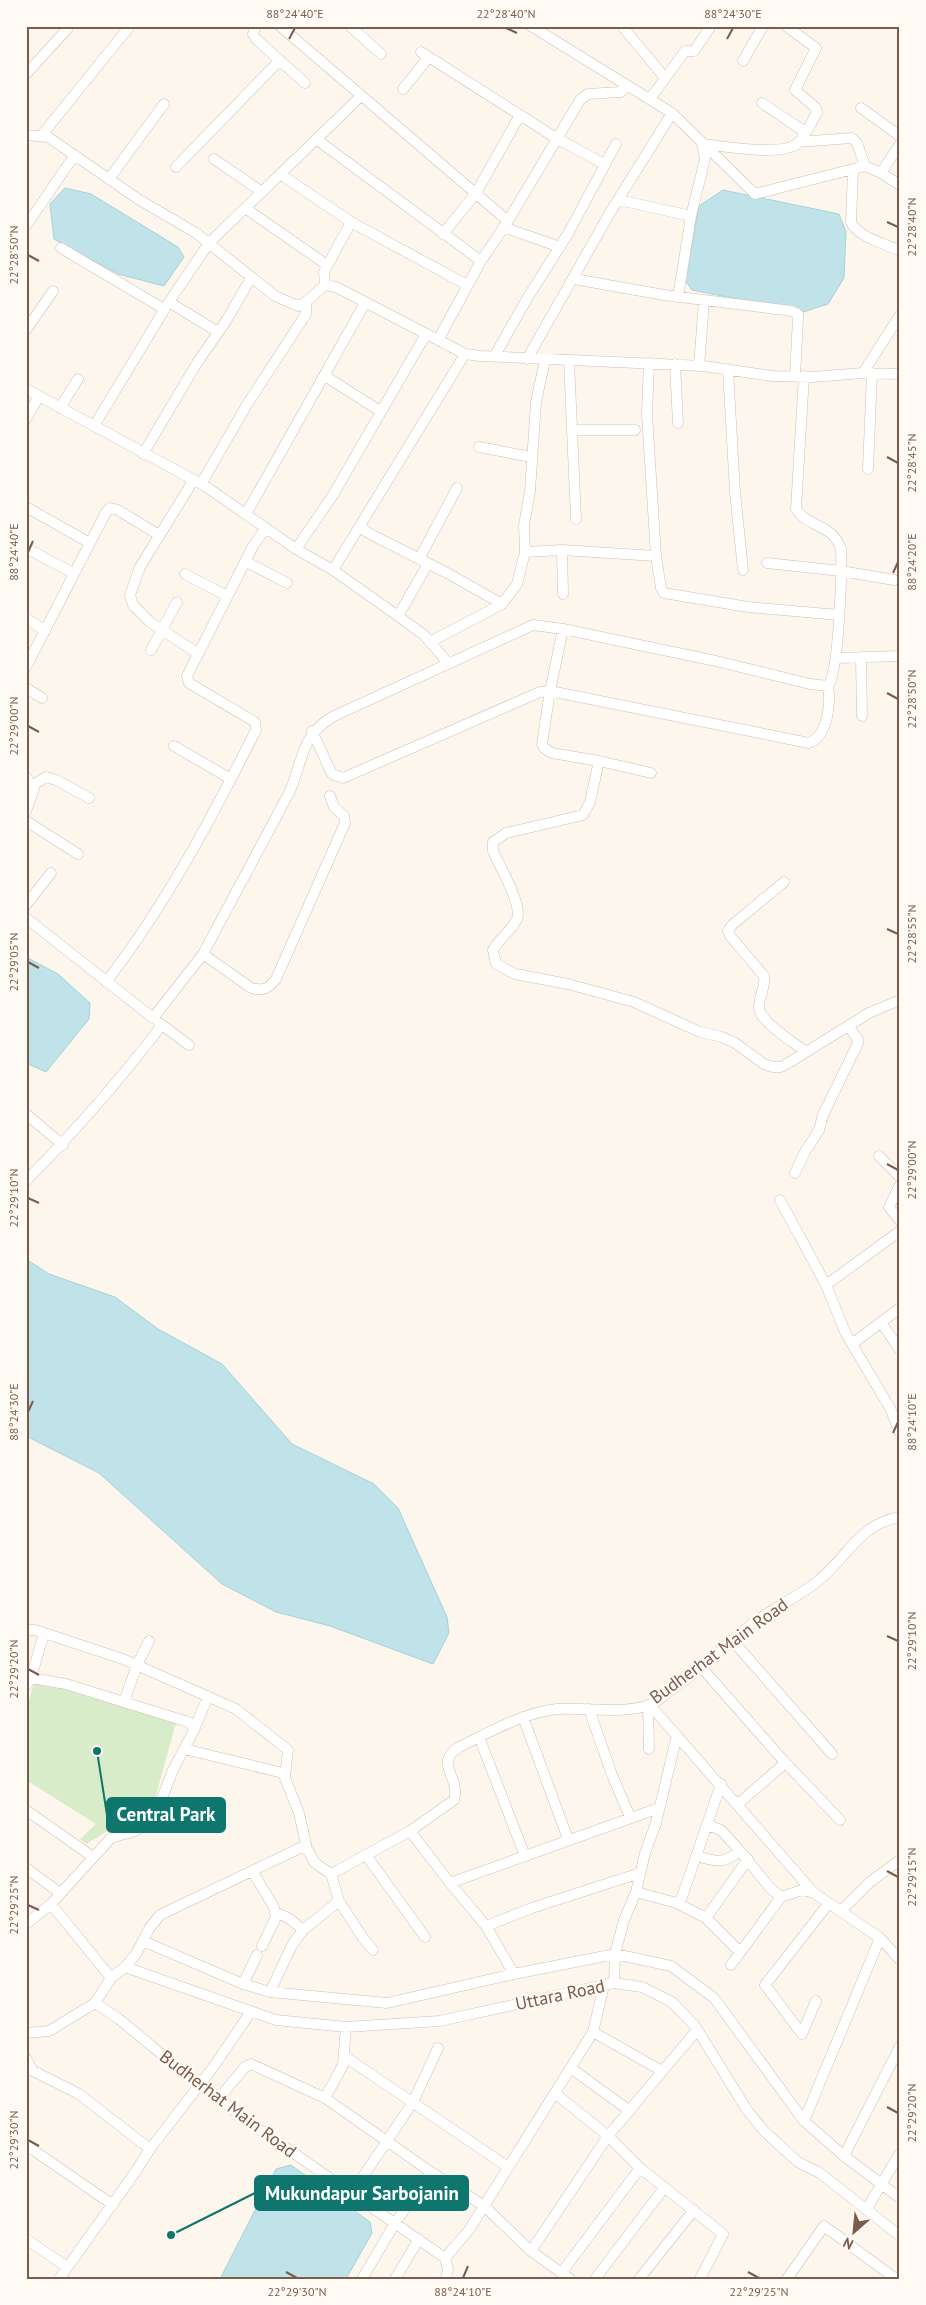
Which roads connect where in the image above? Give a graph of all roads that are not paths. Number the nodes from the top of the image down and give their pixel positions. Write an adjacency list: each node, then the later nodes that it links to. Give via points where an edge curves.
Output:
1 (130, 26): 28 (street)
2 (256, 26): 12 (street, via 253,34 256,39)
3 (280, 26): 19 (street)
4 (350, 26): 11 (street)
5 (622, 26): 15 (street)
6 (711, 26): 15 (street, via 694,51 685,51)
7 (763, 26): 13 (street)
8 (786, 26): 26 (street, via 816,48 795,86 796,94 817,110)
9 (71, 27): 14 (street)
10 (536, 27): 17 (street)
11 (382, 54)
12 (280, 60): 16 (street); 40 (street)
13 (742, 61)
14 (26, 74)
15 (665, 78): 20 (street)
16 (305, 83)
17 (625, 85): 20 (street); 30 (street, via 621,92 588,94 580,100)
18 (403, 89): 25 (street, via 425,55)
19 (361, 96): 31 (street); 47 (street)
20 (650, 99): 24 (street)
21 (164, 104): 44 (street)
22 (762, 104): 26 (street)
23 (861, 108): 29 (street)
24 (672, 113): 34 (street); 48 (street)
25 (520, 115): 30 (street); 47 (street)
26 (805, 132): 32 (street)
27 (27, 136): 28 (street)
28 (41, 136): 36 (street, via 48,137)
29 (900, 136)
30 (556, 138): 38 (street); 52 (street)
31 (316, 139): 43 (street); 54 (street)
32 (798, 142): 34 (street, via 792,147 769,150); 39 (street, via 852,138)
33 (616, 144): 38 (street)
34 (702, 144): 41 (street, via 755,194); 50 (street, via 705,159)
35 (900, 144): 42 (street)
36 (74, 156): 44 (street); 53 (street)
37 (214, 159): 46 (street)
38 (604, 164): 56 (street)
39 (865, 166): 41 (street); 42 (street)
40 (176, 167)
41 (852, 169): 58 (street, via 853,226)
42 (882, 173): 45 (street)
43 (280, 174): 46 (street); 51 (street)
44 (109, 179): 55 (street)
45 (900, 185)
46 (262, 192): 49 (street)
47 (476, 193): 52 (street); 54 (street)
48 (618, 200): 50 (street); 62 (street)
49 (245, 208): 55 (street); 60 (street)
50 (691, 216): 66 (street)
51 (351, 222): 60 (street); 64 (street)
52 (506, 224): 56 (street); 59 (street)
53 (26, 226)
54 (444, 234): 59 (street)
55 (209, 243): 61 (street); 70 (street)
56 (560, 247): 77 (street)
57 (61, 248): 70 (street)
58 (900, 251)
59 (481, 261): 64 (street)
60 (327, 265): 63 (street, via 323,276)
61 (252, 278): 68 (street, via 275,296 292,304 298,306); 73 (street)
62 (574, 279): 66 (street); 78 (street)
63 (325, 285): 68 (street); 69 (street, via 336,287)
64 (467, 285): 75 (street)
65 (54, 291): 72 (street)
66 (678, 297): 67 (street)
67 (704, 301): 83 (street); 88 (street, via 798,314)
68 (306, 302): 103 (street, via 306,314)
69 (366, 303): 74 (street); 87 (street)
70 (167, 305): 73 (street); 96 (street)
71 (900, 315): 85 (street)
72 (26, 330)
73 (218, 332): 100 (street)
74 (426, 334): 75 (street); 93 (street)
75 (438, 340): 76 (street)
76 (465, 354): 77 (street); 108 (street)
77 (494, 357): 78 (street)
78 (527, 359): 79 (street)
79 (545, 360): 80 (street); 101 (street, via 536,402)
80 (569, 361): 81 (street); 97 (street)
81 (649, 363): 82 (street); 116 (street, via 647,414)
82 (675, 364): 83 (street); 95 (street)
83 (700, 366): 84 (street)
84 (728, 370): 88 (street); 122 (street)
85 (868, 373): 86 (street); 88 (street); 102 (street)
86 (900, 374)
87 (325, 376): 93 (street); 106 (street)
88 (799, 376): 123 (street, via 796,508 802,516 836,536 841,548)
89 (78, 379): 92 (street)
90 (26, 389): 91 (street)
91 (39, 396): 92 (street); 94 (street)
92 (60, 408): 96 (street)
93 (380, 411): 113 (street, via 333,495)
94 (26, 418)
95 (678, 423)
96 (94, 426): 100 (street)
97 (572, 430): 98 (street); 107 (street)
98 (634, 430)
99 (478, 447): 101 (street)
100 (143, 454): 103 (street)
101 (531, 457): 115 (street)
102 (868, 469)
103 (197, 482): 106 (street); 110 (street)
104 (457, 488): 117 (street)
105 (26, 506): 111 (street)
106 (246, 514): 109 (street)
107 (576, 519)
108 (361, 524): 117 (street, via 367,532); 121 (street)
109 (266, 528): 113 (street); 118 (street)
110 (159, 536): 111 (street, via 110,508); 136 (street, via 140,567 130,595 132,605)
111 (88, 542): 124 (street)
112 (26, 548): 124 (street)
113 (296, 549): 121 (street)
114 (562, 550): 115 (street); 116 (street); 128 (street)
115 (524, 552): 131 (street, via 517,584)
116 (656, 556): 132 (street, via 664,593 748,607)
117 (419, 559): 131 (street)
118 (245, 561): 127 (street); 129 (street)
119 (767, 563): 123 (street)
120 (425, 569): 133 (street)
121 (333, 570): 133 (street)
122 (743, 570)
123 (841, 571): 126 (street); 132 (street)
124 (73, 573): 137 (street)
125 (185, 574): 129 (street)
126 (894, 580)
127 (286, 583)
128 (563, 594)
129 (227, 596): 140 (street)
130 (177, 602): 136 (street)
131 (502, 604): 138 (street)
132 (839, 615): 143 (street)
133 (398, 616): 138 (street)
134 (26, 618): 137 (street)
135 (563, 629): 144 (street, via 533,625); 146 (street); 148 (street)
136 (162, 630): 139 (street); 140 (street)
137 (45, 631): 145 (street)
138 (430, 642): 144 (street)
139 (151, 650)
140 (197, 654): 155 (street, via 186,676 189,683 255,722 256,730)
141 (900, 656): 142 (street)
142 (861, 657): 143 (street); 150 (street)
143 (837, 658): 146 (street)
144 (448, 663): 151 (street, via 332,716)
145 (26, 667)
146 (828, 686): 148 (street, via 830,703 821,732 816,740 809,743)
147 (26, 688): 149 (street)
148 (550, 691): 151 (street, via 540,692 343,778 332,774); 153 (street, via 544,748 552,754)
149 (42, 698)
150 (862, 716)
151 (312, 732): 166 (street, via 302,751 296,777)
152 (174, 746): 155 (street)
153 (599, 761): 154 (street); 173 (street, via 590,802 583,815 506,833 493,842 493,851 519,912 513,926 493,950 496,964 515,974 634,1002 700,1032 735,1042 773,1067 781,1067)
154 (651, 773)
155 (231, 779): 167 (street, via 138,939)
156 (30, 781): 158 (street, via 46,777); 159 (street, via 34,794)
157 (330, 796): 166 (street, via 334,807 344,816 345,823 276,979 269,988 251,988)
158 (89, 798)
159 (26, 810)
160 (26, 821): 161 (street)
161 (78, 854)
162 (51, 873): 164 (street)
163 (784, 882): 173 (street, via 732,924 728,931 764,976 758,1008 761,1014)
164 (26, 905)
165 (26, 918): 167 (street)
166 (203, 954): 169 (street)
167 (106, 982): 169 (street)
168 (900, 1000): 171 (street)
169 (153, 1018): 170 (street)
170 (162, 1025): 172 (street); 175 (street)
171 (848, 1026): 173 (street); 177 (street, via 858,1042 819,1130)
172 (189, 1046)
173 (806, 1052)
174 (26, 1114): 175 (street)
175 (63, 1145): 179 (street)
176 (879, 1156): 178 (street)
177 (795, 1173)
178 (900, 1177)
179 (27, 1178)
180 (900, 1185): 182 (street, via 889,1207)
181 (780, 1200): 184 (street)
182 (900, 1221)
183 (900, 1231): 184 (street)
184 (826, 1285): 187 (street)
185 (900, 1308): 186 (street)
186 (881, 1322): 187 (street); 188 (street)
187 (852, 1344): 189 (street, via 890,1408)
188 (900, 1350)
189 (900, 1433)
190 (900, 1517): 193 (street, Budherhat Main Road, via 866,1530 818,1582 767,1613)
191 (26, 1630): 192 (street)
192 (44, 1633): 195 (street); 197 (street)
193 (732, 1640): 196 (street, Budherhat Main Road); 208 (street)
194 (147, 1644): 195 (street)
195 (139, 1661): 198 (street); 199 (street)
196 (702, 1667): 200 (street, Budherhat Main Road); 209 (street)
197 (28, 1680): 199 (street, via 66,1684)
198 (208, 1696): 203 (street); 210 (street, via 236,1709 288,1750)
199 (124, 1702): 203 (street, via 190,1723)
200 (649, 1705): 201 (street, Budherhat Main Road); 204 (street); 207 (street)
201 (589, 1709): 202 (street, Budherhat Main Road, via 557,1709); 215 (street)
202 (523, 1717): 205 (street, Budherhat Main Road); 219 (street)
203 (194, 1730): 206 (street)
204 (677, 1735): 211 (street); 213 (street)
205 (479, 1737): 218 (street, Budherhat Main Road, via 449,1754 447,1759 456,1792 454,1800); 223 (street)
206 (184, 1749): 210 (street, via 278,1770); 225 (street, via 153,1821 135,1831 111,1838)
207 (649, 1749)
208 (832, 1754)
209 (785, 1763): 212 (street); 216 (street)
210 (285, 1777): 220 (street, via 299,1813)
211 (720, 1784): 212 (street); 217 (street)
212 (738, 1804): 234 (street)
213 (659, 1808): 215 (street); 229 (street)
214 (26, 1810): 225 (street)
215 (630, 1817): 219 (street)
216 (840, 1820)
217 (708, 1825): 222 (street, via 721,1830); 224 (street)
218 (410, 1831): 221 (street, Budherhat Main Road); 231 (street)
219 (568, 1839): 223 (street)
220 (307, 1849): 228 (street, via 290,1851); 230 (street, via 315,1863)
221 (366, 1854): 230 (street, Budherhat Main Road); 246 (street)
222 (744, 1855): 224 (street, via 727,1861); 235 (street); 242 (street)
223 (526, 1856): 231 (street)
224 (697, 1856): 237 (street, via 681,1900)
225 (93, 1857): 233 (street)
226 (900, 1860): 240 (street, via 870,1882)
227 (26, 1868): 233 (street)
228 (252, 1871): 241 (street); 248 (street, via 160,1915)
229 (640, 1873): 232 (street); 244 (street)
230 (331, 1874): 236 (street)
231 (450, 1883): 244 (street)
232 (636, 1892): 237 (street); 252 (street)
233 (60, 1893): 239 (street)
234 (814, 1893): 235 (street, via 802,1890); 238 (street)
235 (781, 1897): 251 (street)
236 (339, 1902): 245 (street); 250 (street)
237 (677, 1903): 242 (street)
238 (829, 1903): 240 (street); 262 (street, via 765,1985 802,2034)
239 (51, 1904): 243 (street); 258 (street)
240 (841, 1911): 247 (street)
241 (275, 1912): 245 (street); 249 (street, via 273,1926)
242 (706, 1918): 251 (street)
243 (26, 1924)
244 (486, 1926): 257 (street)
245 (303, 1930): 261 (street, via 292,1945)
246 (425, 1937)
247 (880, 1938): 254 (street); 281 (street)
248 (144, 1941): 255 (street); 259 (street)
249 (262, 1946)
250 (373, 1950)
251 (740, 1952): 256 (street)
252 (615, 1954): 257 (street); 260 (street); 281 (street, via 671,1966 714,1998)
253 (257, 1955): 259 (street)
254 (899, 1959)
255 (127, 1965): 258 (street); 264 (street, Uttara Road)
256 (731, 1965)
257 (514, 1974): 261 (street, via 387,2003)
258 (111, 1978): 263 (street)
259 (243, 1984): 261 (street)
260 (609, 1984): 265 (street, Uttara Road, via 440,2021); 266 (street, Uttara Road, via 642,1987 672,2002); 267 (street)
261 (270, 1992)
262 (816, 2001)
263 (95, 2004): 268 (street, via 49,2031); 275 (street, Budherhat Main Road, via 119,2019)
264 (250, 2013): 265 (street, Uttara Road, via 288,2023); 275 (street)
265 (346, 2026): 271 (street)
266 (697, 2030): 274 (street); 298 (street, Uttara Road, via 747,2110 765,2132 798,2162 820,2173)
267 (593, 2032): 273 (street); 274 (street)
268 (26, 2033)
269 (900, 2046): 287 (street)
270 (438, 2048): 279 (street)
271 (344, 2056): 278 (street, via 343,2065); 279 (street)
272 (26, 2058): 285 (street, via 33,2071 79,2094)
273 (572, 2069): 276 (street); 280 (street)
274 (662, 2070): 280 (street)
275 (200, 2084): 277 (street, Budherhat Main Road); 285 (street)
276 (556, 2094): 282 (street); 288 (street)
277 (219, 2098): 278 (street, via 251,2064); 293 (street, Budherhat Main Road)
278 (325, 2098): 283 (street)
279 (413, 2102): 283 (street); 288 (street)
280 (630, 2111): 282 (street)
281 (804, 2121): 287 (street)
282 (608, 2136): 289 (street); 303 (street)
283 (386, 2141): 290 (street); 293 (street)
284 (26, 2145): 295 (street)
285 (150, 2148): 295 (street)
286 (900, 2153): 291 (street)
287 (844, 2156): 291 (street)
288 (508, 2167): 296 (street)
289 (640, 2168): 292 (street); 306 (street)
290 (431, 2172): 296 (street); 299 (street)
291 (882, 2184): 294 (street); 298 (street)
292 (664, 2188): 297 (street); 311 (street)
293 (352, 2193): 299 (street, Budherhat Main Road)
294 (900, 2198)
295 (112, 2205): 305 (street)
296 (484, 2206): 303 (street); 304 (street, via 463,2239)
297 (694, 2210): 312 (street); 313 (street, via 723,2234)
298 (866, 2210): 300 (street, Uttara Road)
299 (395, 2223): 302 (street, Budherhat Main Road); 308 (street)
300 (900, 2236)
301 (26, 2239): 305 (street)
302 (419, 2239): 304 (street, Budherhat Main Road); 309 (street)
303 (530, 2251): 306 (street)
304 (446, 2258): 310 (street)
305 (68, 2267): 307 (street)
306 (566, 2276)
307 (59, 2279)
308 (362, 2279)
309 (394, 2279)
310 (446, 2279)
311 (595, 2279)
312 (639, 2279)
313 (700, 2279)
314 (787, 2279): 315 (street, via 824,2226)
315 (896, 2279)

